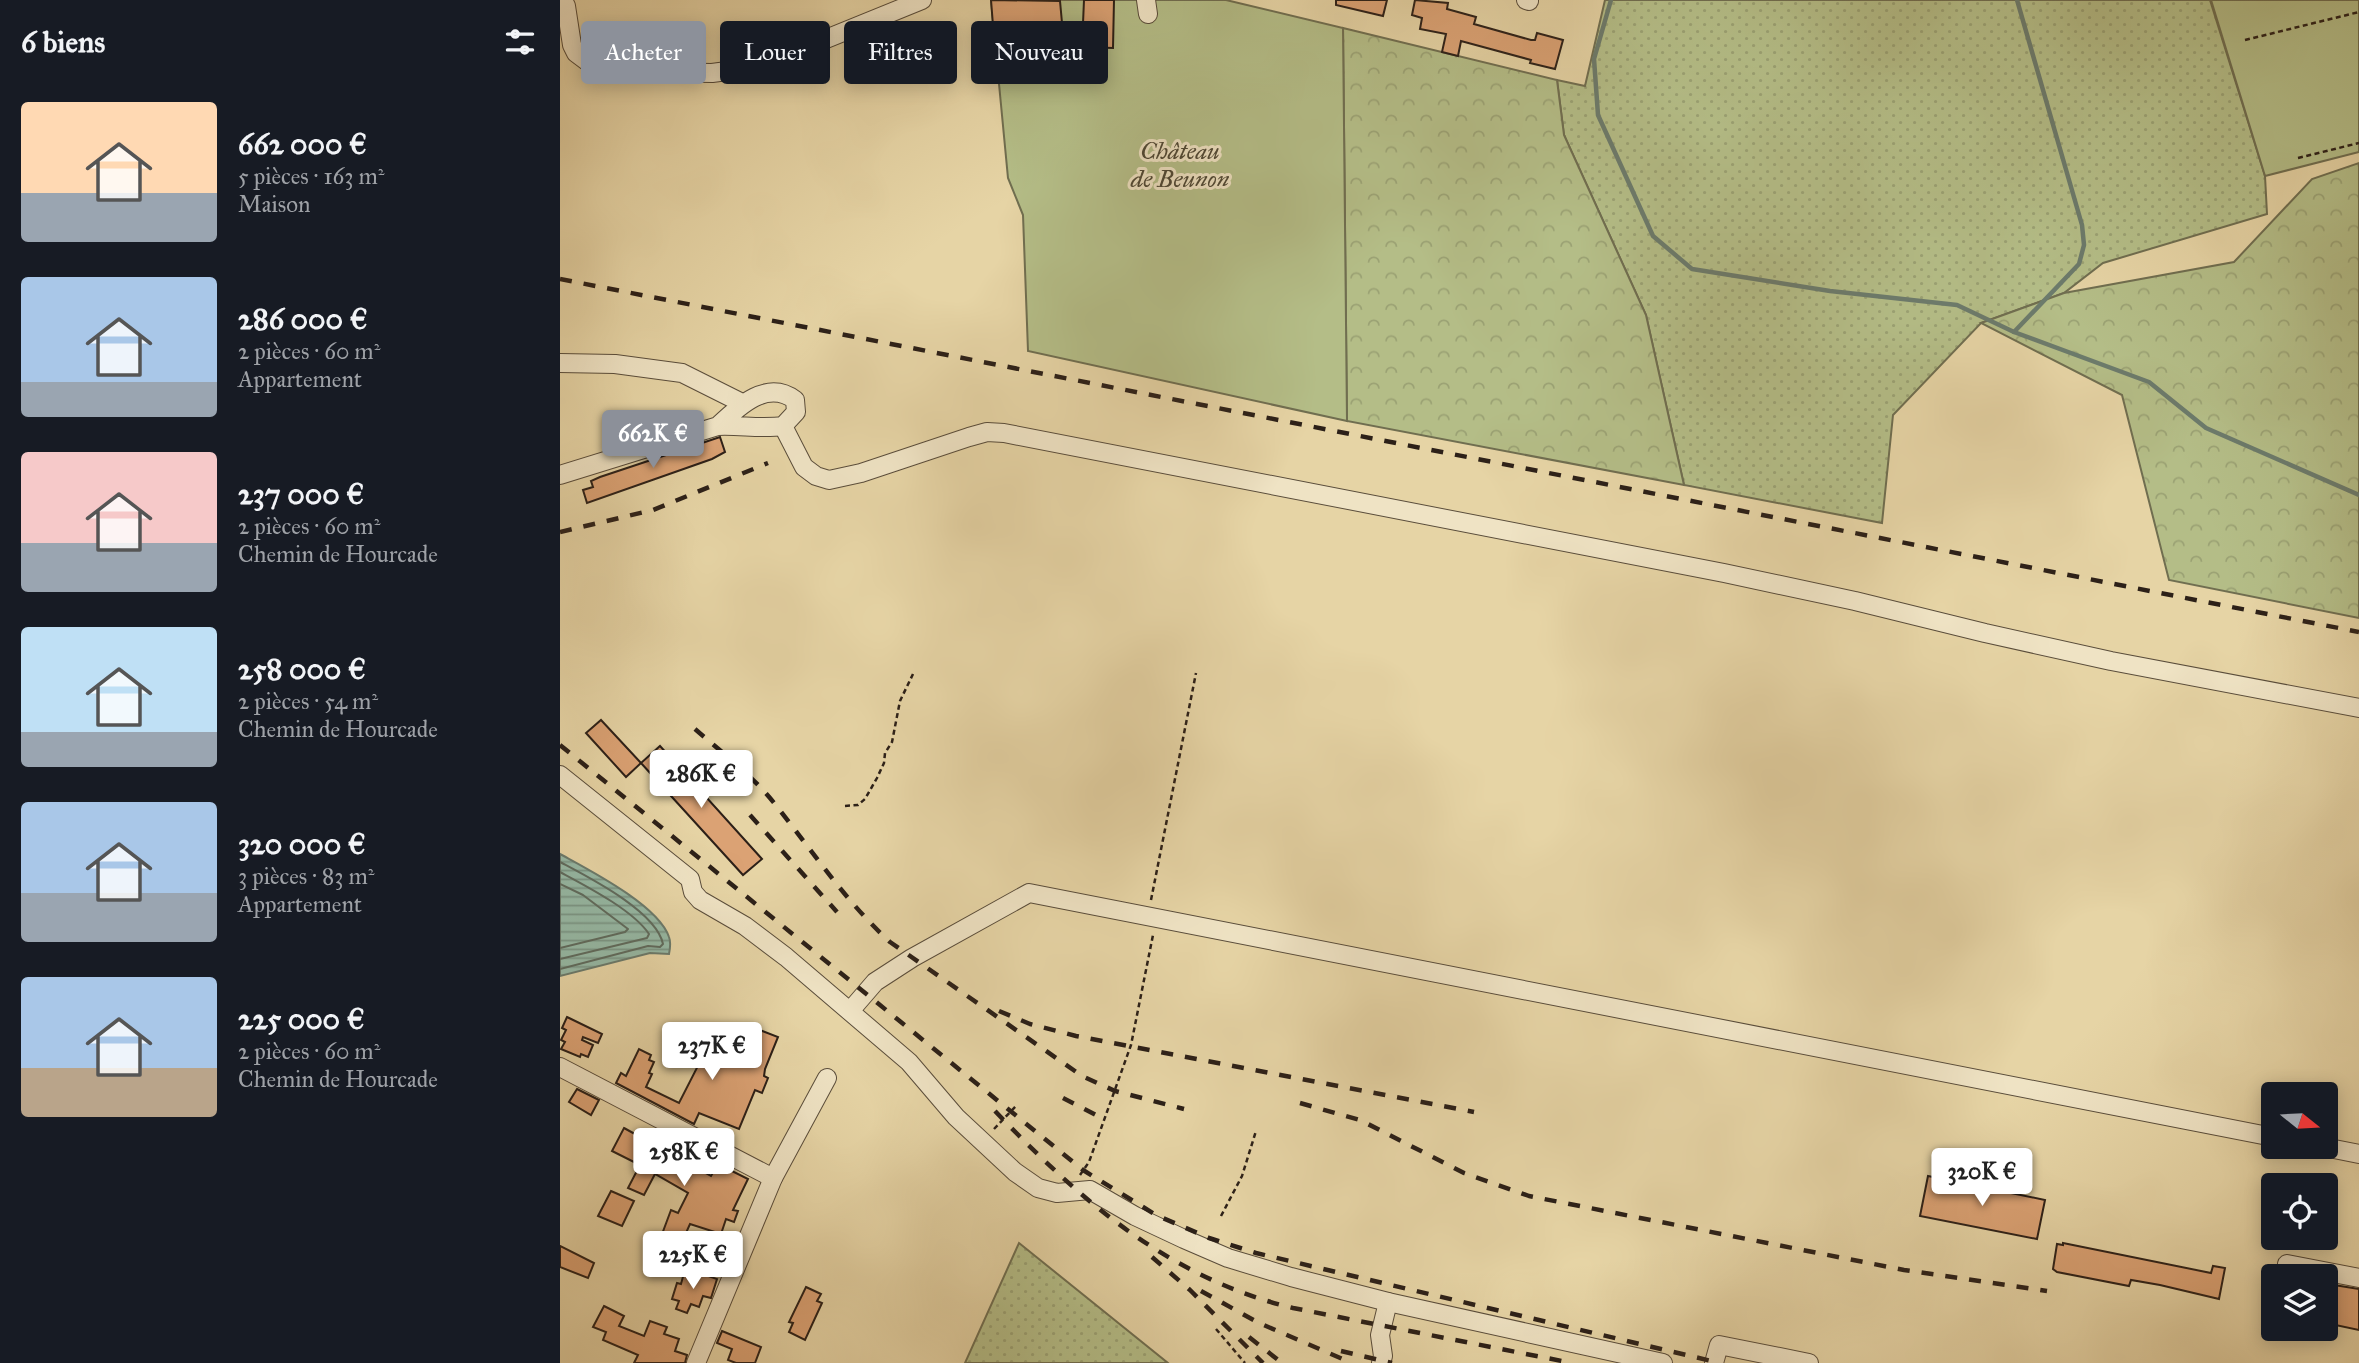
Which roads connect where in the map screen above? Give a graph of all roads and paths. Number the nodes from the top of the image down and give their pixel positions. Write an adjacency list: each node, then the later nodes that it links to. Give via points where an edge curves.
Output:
1 (563, 0): 2 (street, via 572,45 588,62 653,72 712,73 757,66)
2 (922, 0)
3 (2359, 12): 4 (path)
4 (2245, 40)
5 (2359, 143): 6 (path)
6 (2298, 158)
7 (560, 363): 8 (street, via 682,373)
8 (742, 403): 9 (street); 10 (street, via 768,392 786,393 795,400 796,412)
9 (719, 426): 10 (street); 11 (street)
10 (783, 426): 14 (street, via 804,467 829,480 987,432 1004,433 1737,576 2111,661)
11 (560, 475)
12 (1196, 673): 17 (path)
13 (913, 674): 16 (path, via 874,785 858,805)
14 (2359, 708)
15 (560, 775): 18 (street, via 690,879 700,900 745,926)
16 (845, 806)
17 (1152, 917): 18 (street, via 1029,893 875,982); 23 (street); 28 (path, via 1131,1045 1089,1162 1075,1182)
18 (850, 1011): 24 (street, via 909,1062)
19 (560, 1067): 27 (street)
20 (827, 1078): 27 (street)
21 (1016, 1106): 24 (path)
22 (1256, 1131): 29 (path, via 1242,1176)
23 (2261, 1135)
24 (982, 1141): 28 (street, via 1038,1188 1057,1193)
25 (2338, 1150): 26 (street)
26 (2359, 1154)
27 (773, 1178): 34 (street)
28 (1081, 1189): 32 (street, via 1228,1258)
29 (1221, 1216)
30 (2338, 1274): 31 (street)
31 (2359, 1278)
32 (1388, 1302): 36 (street, via 1380,1335); 37 (street)
33 (1216, 1329): 35 (path)
34 (696, 1363)
35 (1245, 1363)
36 (1381, 1363)
37 (1663, 1363)
38 (1714, 1363): 39 (street, via 1718,1345)
39 (1809, 1363)

